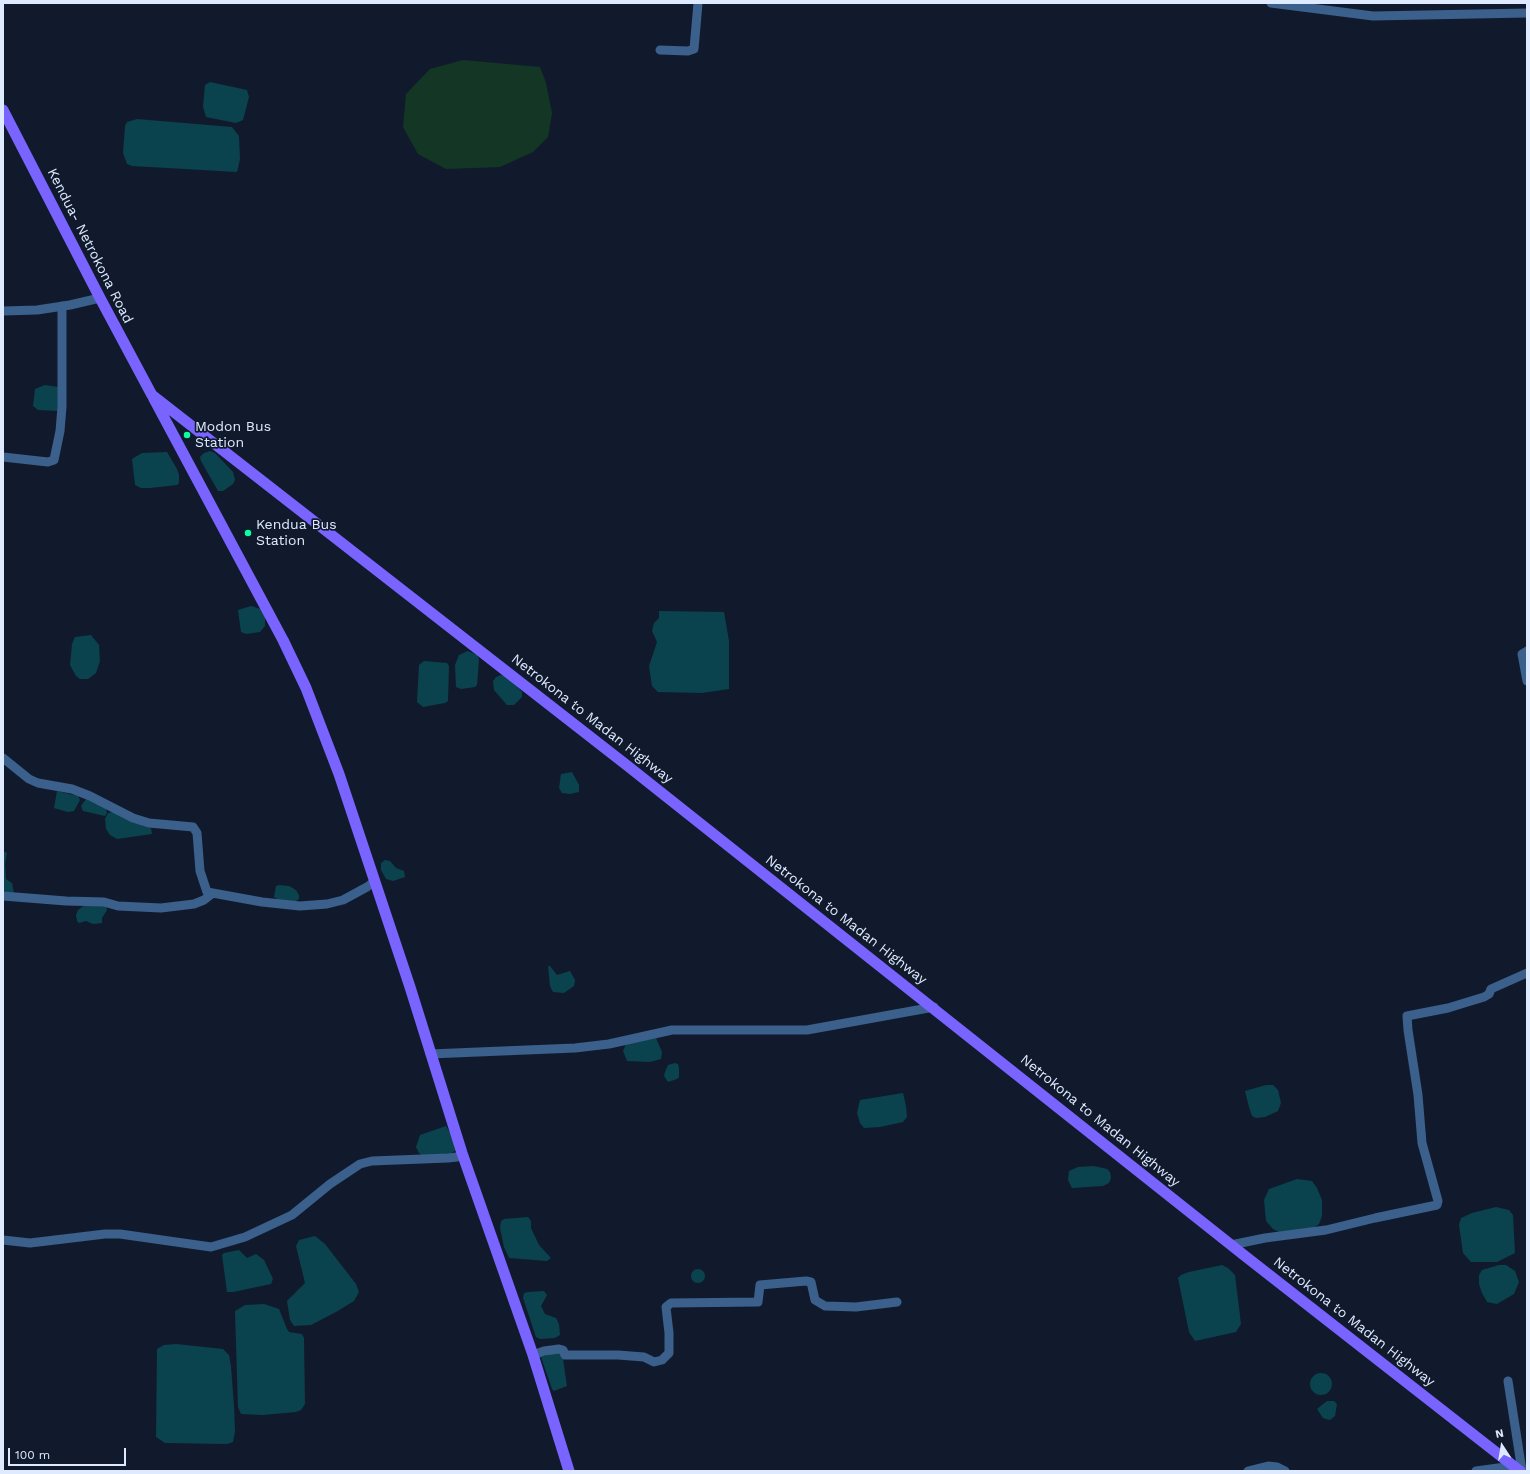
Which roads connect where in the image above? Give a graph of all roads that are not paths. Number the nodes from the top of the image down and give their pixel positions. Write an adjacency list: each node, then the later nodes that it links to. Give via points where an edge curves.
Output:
1 (698, 3): 4 (street, via 695,48 688,51)
2 (1271, 3): 3 (street, via 1373,16)
3 (1527, 13)
4 (660, 50)
5 (3, 110): 6 (main road, Kendua- Netrokona Road)
6 (100, 298): 7 (street); 9 (main road, Kendua- Netrokona Road)
7 (62, 306): 8 (street); 10 (street, via 62,407 54,460 48,462)
8 (3, 311)
9 (152, 395): 14 (main road, Kendua- Netrokona Road, via 304,682 339,774); 18 (main road, Netrokona to Madan Highway, via 455,629)
10 (3, 457)
11 (1527, 651): 12 (street, via 1522,654)
12 (1527, 681)
13 (3, 758): 15 (street, via 29,779 90,796 133,818 149,823 193,827 199,844 202,883 206,892)
14 (375, 881): 15 (street, via 343,900 306,905 262,902); 19 (main road, Kendua- Netrokona Road)
15 (213, 893): 16 (street, via 194,904 161,908)
16 (3, 896)
17 (1527, 973): 22 (street, via 1491,989 1484,997 1408,1016 1422,1143 1437,1205 1326,1230)
18 (934, 1007): 19 (street, via 807,1030 672,1030 609,1044 575,1048); 22 (main road, Netrokona to Madan Highway)
19 (430, 1054): 20 (main road, Kendua- Netrokona Road)
20 (462, 1153): 21 (street, via 458,1157 372,1161 360,1164 292,1215 245,1237 211,1247 120,1234 30,1243); 24 (main road, Kendua- Netrokona Road)
21 (3, 1240)
22 (1231, 1245): 26 (main road, Netrokona to Madan Highway)
23 (897, 1302): 24 (street, via 856,1307 825,1306 815,1300 811,1282 760,1285 758,1302 670,1302 666,1307 669,1353 662,1360 654,1362 644,1357 618,1355 565,1355 563,1350 558,1349)
24 (533, 1355): 27 (main road, Kendua- Netrokona Road)
25 (1508, 1381): 26 (street)
26 (1518, 1469): 30 (street)
27 (569, 1471)
28 (1248, 1471): 29 (street, via 1268,1466)
29 (1285, 1471)
30 (1476, 1471)

